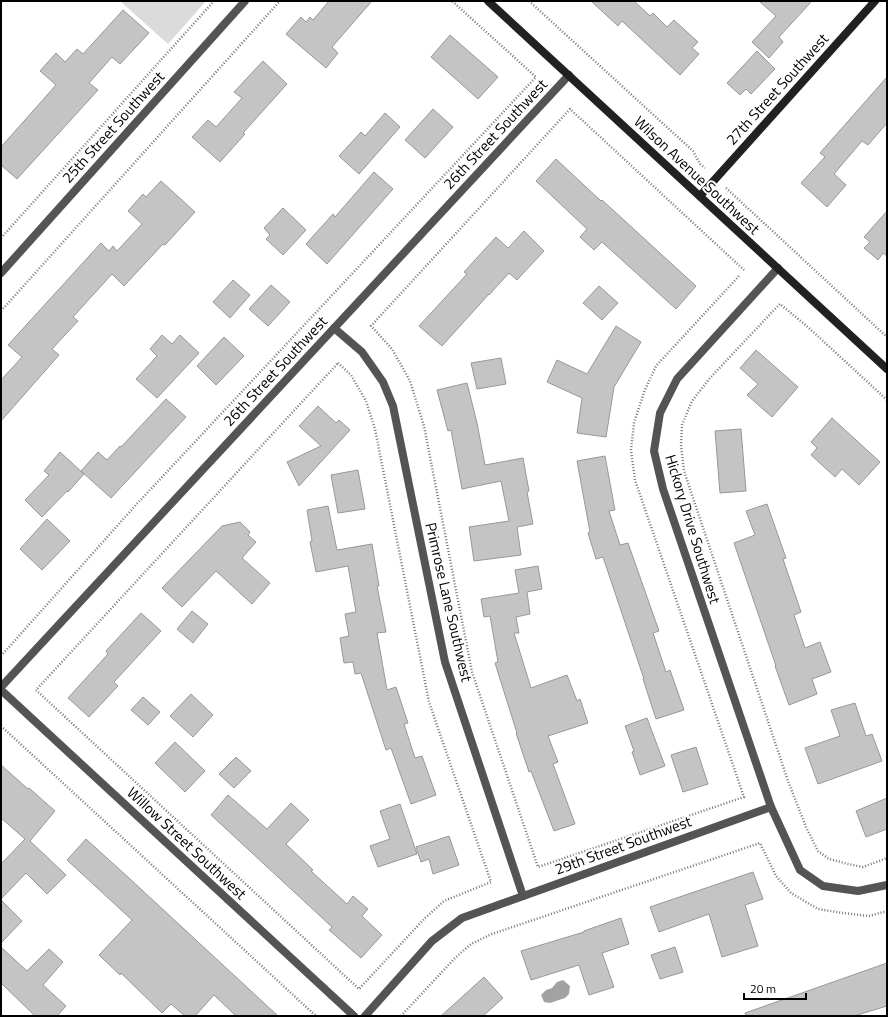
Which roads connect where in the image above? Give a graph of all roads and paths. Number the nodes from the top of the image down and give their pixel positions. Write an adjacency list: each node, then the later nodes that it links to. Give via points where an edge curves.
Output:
1 (214, 1): 9 (path)
2 (245, 1): 12 (street, 25th Street Southwest)
3 (280, 1): 14 (path)
4 (452, 1): 18 (path, via 536,77 134,506)
5 (488, 1): 7 (main road, Wilson Avenue Southwest)
6 (875, 1): 8 (main road, 27th Street Southwest)
7 (569, 75): 8 (main road, Wilson Avenue Southwest); 15 (street, 26th Street Southwest)
8 (700, 196): 10 (main road, Wilson Avenue Southwest)
9 (1, 238)
10 (778, 268): 16 (main road, Wilson Avenue Southwest); 23 (street, Hickory Drive Southwest, via 677,379 660,413 654,452 663,489)
11 (744, 270): 13 (path, via 570,109 371,326 392,349 410,381 424,426 472,672 538,866 744,797 635,480 631,450 634,423 656,366)
12 (1, 273)
13 (739, 276)
14 (1, 311)
15 (334, 328): 19 (street, 26th Street Southwest); 26 (street, Primrose Lane Southwest, via 362,352 383,382 393,406 445,662)
16 (887, 369)
17 (887, 400): 24 (path, via 780,304 710,378 692,401 682,425 682,445 684,471 788,782 806,827 818,851 829,859 863,866)
18 (1, 656)
19 (1, 687)
20 (1, 690): 29 (street, Willow Street Southwest)
21 (36, 690): 21 (path, via 359,989 444,901 492,882 429,702 374,428 366,401 351,375 338,363)
22 (1, 726): 28 (path)
23 (771, 807): 25 (street, via 800,870 823,886 858,892); 26 (street, 29th Street Southwest)
24 (887, 858)
25 (887, 885)
26 (523, 896): 30 (street, 29th Street Southwest, via 462,918 432,941)
27 (887, 911): 31 (path, via 868,916 818,909 791,893 776,876 760,843 492,934 471,944)
28 (316, 1016)
29 (354, 1016)
30 (365, 1016)
31 (401, 1016)

